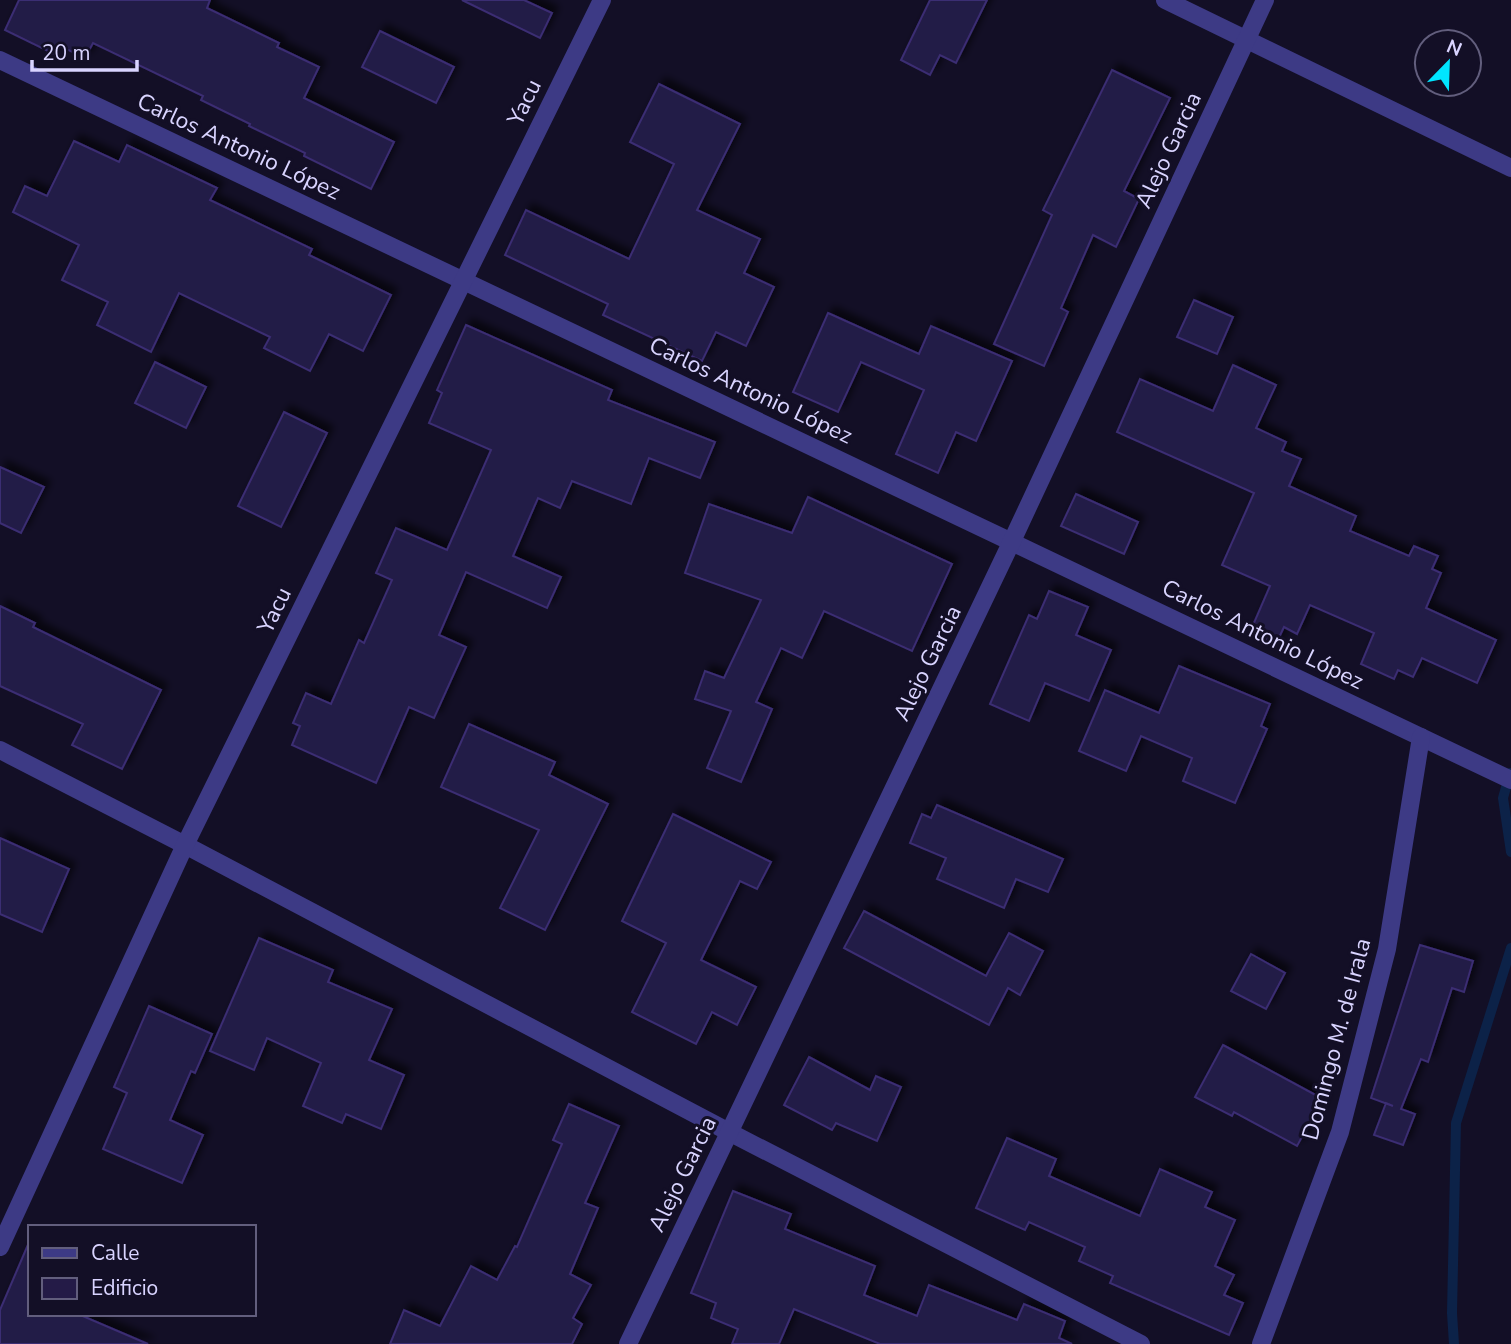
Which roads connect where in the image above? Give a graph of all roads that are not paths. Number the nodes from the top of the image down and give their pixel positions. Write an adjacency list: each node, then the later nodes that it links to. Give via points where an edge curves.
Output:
1 (602, 0): 7 (street, Yacu)
2 (1166, 0): 4 (street)
3 (1265, 0): 4 (street, Alejo Garcia)
4 (1247, 40): 6 (street); 8 (street, Alejo Garcia)
5 (0, 60): 7 (street, Carlos Antonio López)
6 (1511, 168)
7 (464, 280): 8 (street, Carlos Antonio López); 12 (street, Yacu)
8 (1012, 541): 9 (street, Carlos Antonio López); 13 (street, Alejo Garcia)
9 (1421, 737): 11 (street, Carlos Antonio López); 17 (street, Domingo M. de Irala, via 1387,949 1340,1132)
10 (0, 750): 12 (street)
11 (1511, 780)
12 (185, 845): 13 (street); 14 (street, Yacu)
13 (729, 1132): 15 (street, Alejo Garcia); 16 (street)
14 (0, 1247)
15 (628, 1344)
16 (1141, 1344)
17 (1261, 1344)

